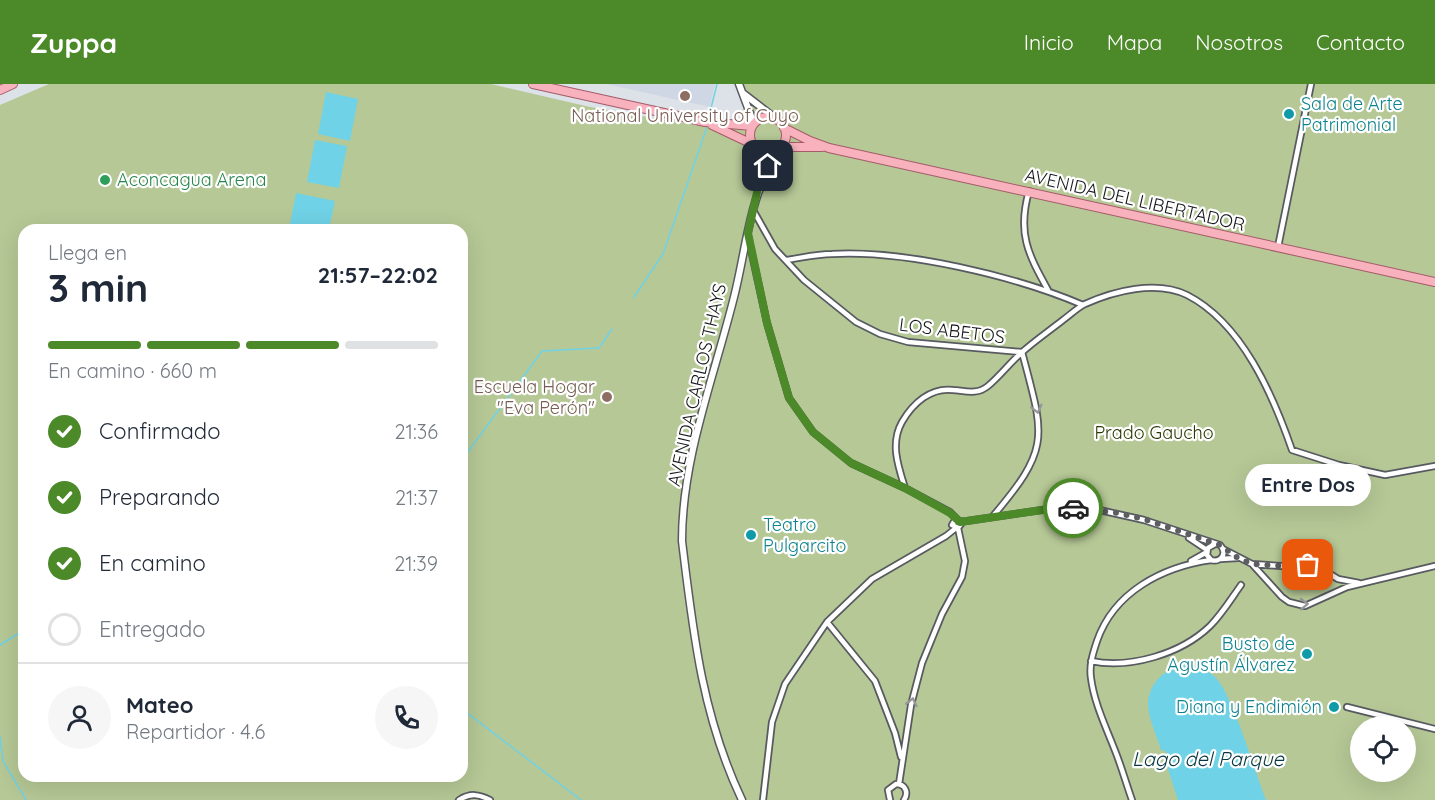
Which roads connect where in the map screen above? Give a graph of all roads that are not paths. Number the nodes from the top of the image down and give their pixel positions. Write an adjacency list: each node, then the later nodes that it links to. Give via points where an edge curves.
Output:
1 (13, 84): 5 (main road)
2 (533, 84): 8 (main road)
3 (739, 84): 6 (street)
4 (1311, 84): 18 (street)
5 (0, 90)
6 (743, 94): 7 (street); 9 (street)
7 (775, 118): 9 (main road, via 763,118); 10 (main road)
8 (705, 122): 9 (main road); 11 (main road)
9 (753, 125): 11 (main road, via 750,132)
10 (784, 128): 12 (main road, via 786,134); 13 (main road, AVENIDA DEL LIBERTADOR)
11 (754, 145): 12 (main road, via 767,153); 14 (street, AVENIDA CARLOS THAYS)
12 (780, 148): 13 (main road, AVENIDA DEL LIBERTADOR); 14 (street, AVENIDA CARLOS THAYS)
13 (829, 148): 15 (main road, AVENIDA DEL LIBERTADOR)
14 (758, 188): 16 (street, AVENIDA CARLOS THAYS)
15 (1029, 191): 18 (main road, AVENIDA DEL LIBERTADOR); 21 (street, via 1023,212 1025,239)
16 (753, 210): 17 (street, AVENIDA CARLOS THAYS); 19 (street, LOS ABETOS, via 775,249)
17 (748, 233): 25 (street, via 767,323 789,398 813,432 851,463); 48 (street, AVENIDA CARLOS THAYS, via 696,438 682,523 700,676)
18 (1278, 247): 20 (main road, AVENIDA DEL LIBERTADOR)
19 (786, 260): 21 (street, via 831,254 886,255); 23 (street, LOS ABETOS, via 804,280 856,322 880,334 908,342)
20 (1435, 282)
21 (1048, 290): 22 (street)
22 (1083, 304): 23 (street); 24 (street, via 1127,290 1157,288 1185,294 1227,328 1254,366 1292,450 1385,475)
23 (1022, 352): 25 (street, via 979,392 936,391 912,408 896,437 896,455); 26 (street, one-way to 26, via 1039,418 1038,446 1024,477)
24 (1435, 466)
25 (905, 488): 27 (street, via 950,513)
26 (992, 517): 27 (street); 28 (street, via 1049,509 1095,509 1144,519)
27 (957, 525): 40 (street, via 947,536 872,579); 44 (street, one-way to 27, via 922,663 962,577 964,561)
28 (1184, 534): 29 (street); 31 (street)
29 (1215, 544): 30 (street); 31 (street)
30 (1223, 549): 32 (street); 33 (street)
31 (1207, 551): 34 (street); 35 (street)
32 (1238, 558): 33 (street); 36 (street)
33 (1221, 559): 34 (street)
34 (1211, 560): 35 (street)
35 (1189, 563): 41 (street, via 1151,579 1121,601 1099,636)
36 (1252, 564): 38 (street, via 1308,565 1338,579); 38 (street, one-way to 38, via 1289,602 1305,606)
37 (1435, 566): 38 (street)
38 (1361, 583)
39 (1241, 585): 41 (street, via 1209,627 1187,642 1145,659 1106,664)
40 (827, 622): 44 (street, via 875,681); 49 (street, via 785,684 772,722)
41 (1091, 661): 52 (street, via 1094,695)
42 (1347, 707): 43 (street)
43 (1435, 729)
44 (902, 759): 45 (street)
45 (899, 784): 50 (street, via 888,790); 51 (street, via 906,789)
46 (459, 800): 47 (street, via 473,794)
47 (490, 800)
48 (742, 800)
49 (763, 800)
50 (890, 800)
51 (904, 800)
52 (1132, 800)

